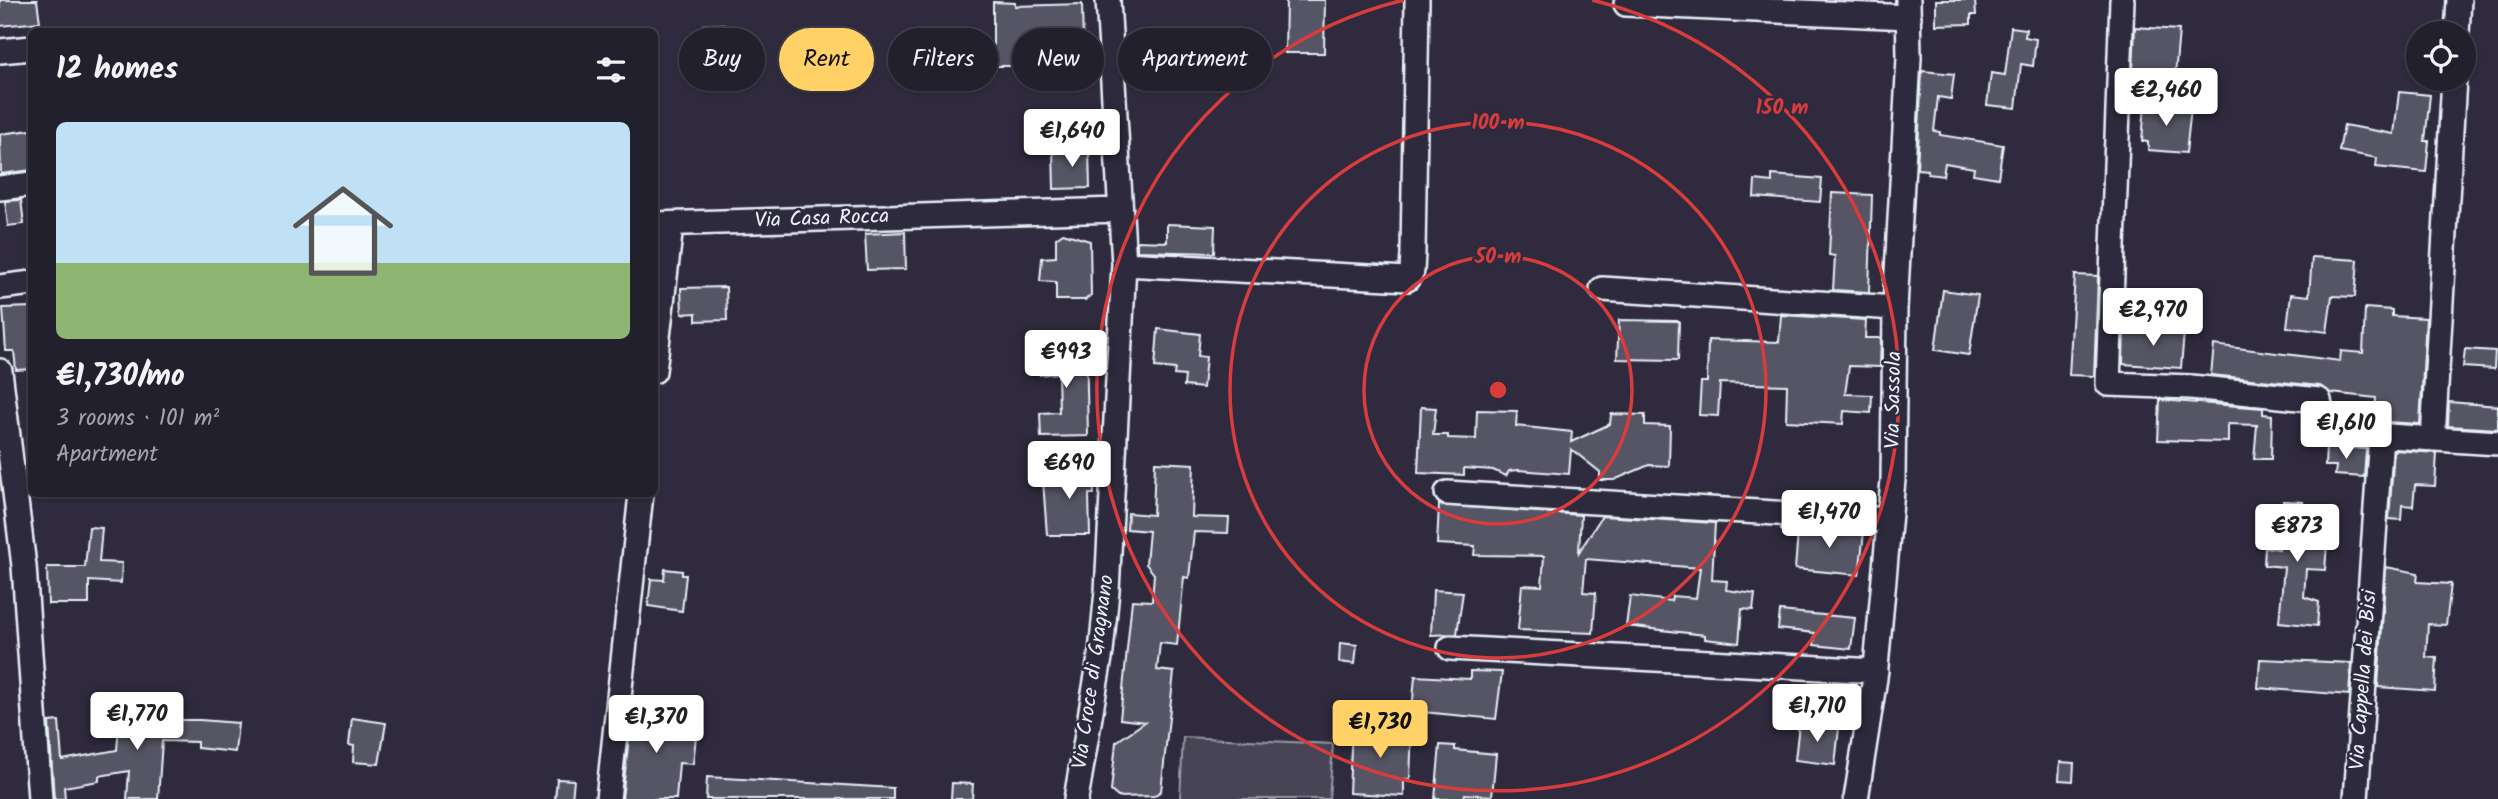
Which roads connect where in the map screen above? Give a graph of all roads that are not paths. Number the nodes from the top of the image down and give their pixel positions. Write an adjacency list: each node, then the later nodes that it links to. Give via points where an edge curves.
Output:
1 (1108, 0): 13 (street, Via Croce di Gragnano)
2 (1418, 0): 16 (street, via 1413,253 1407,279)
3 (2122, 0): 23 (street, via 2108,384 2319,400 2325,432)
4 (2459, 0): 7 (street)
5 (1626, 4): 6 (street)
6 (1909, 8): 21 (street, Via Sassola)
7 (2458, 21)
8 (28, 48): 9 (street)
9 (0, 51)
10 (2453, 91): 24 (street)
11 (28, 184): 12 (street)
12 (0, 188)
13 (1119, 210): 14 (street, Via Casa Rocca); 16 (street, Via Croce di Gragnano)
14 (663, 225): 15 (street, Via Casa Rocca)
15 (660, 261): 20 (street, Via Casa Rocca)
16 (1124, 264): 33 (street, Via Croce di Gragnano, via 1107,592)
17 (28, 283): 18 (street)
18 (0, 287)
19 (1602, 289): 21 (street)
20 (658, 298)
21 (1895, 308): 28 (street, Via Sassola)
22 (0, 371): 31 (street, via 24,566)
23 (2381, 435): 24 (street); 35 (street, Via Cappella dei Bisi)
24 (2434, 439): 25 (street)
25 (2498, 443)
26 (1447, 493): 28 (street)
27 (641, 497): 32 (street)
28 (1889, 520): 30 (street, Via Sassola)
29 (1450, 648): 30 (street)
30 (1876, 671): 34 (street, Via Sassola)
31 (40, 799)
32 (608, 799)
33 (1076, 799)
34 (1856, 799)
35 (2356, 799)

